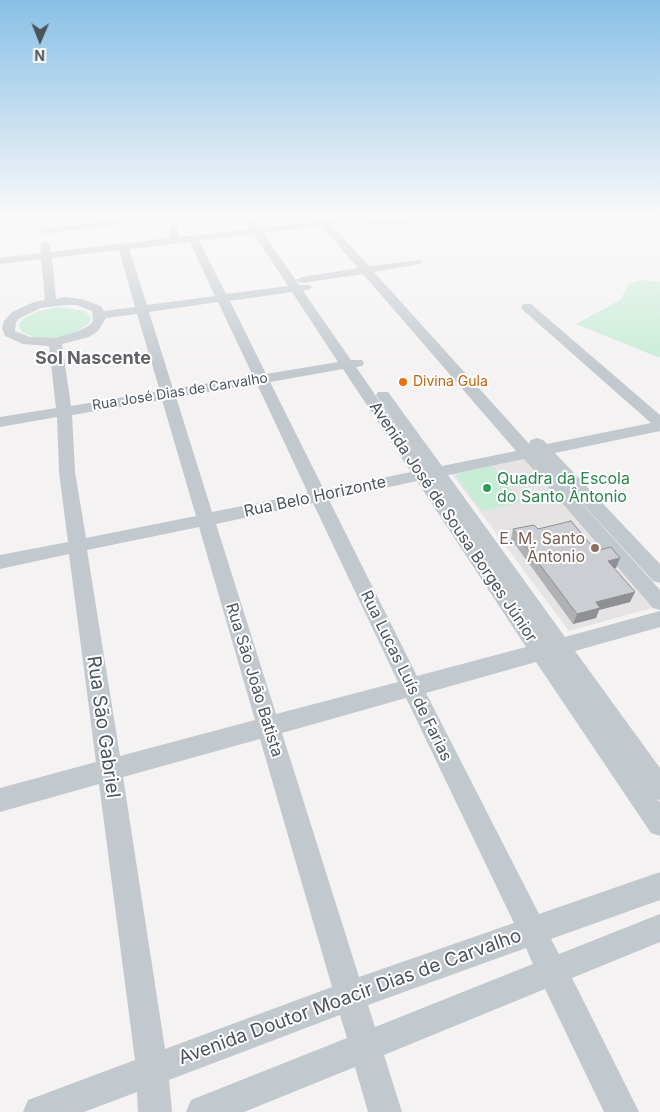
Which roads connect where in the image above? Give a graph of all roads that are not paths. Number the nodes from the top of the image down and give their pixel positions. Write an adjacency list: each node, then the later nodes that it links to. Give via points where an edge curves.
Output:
1 (48, 270): 8 (street)
2 (130, 270): 10 (street, Rua São João Batista)
3 (204, 270): 7 (street, Rua Lucas Luís de Farias)
4 (291, 270): 6 (street, Avenida José de Sousa Borges Júnior)
5 (371, 270): 6 (street); 20 (street)
6 (302, 285): 7 (street); 14 (street, Avenida José de Sousa Borges Júnior)
7 (223, 298): 10 (street); 15 (street, Rua Lucas Luís de Farias)
8 (51, 302): 11 (street, via 78,302 97,309); 12 (street, via 16,315)
9 (527, 307): 19 (street)
10 (142, 309): 11 (street); 16 (street, Rua São João Batista)
11 (100, 315): 13 (street, via 94,328)
12 (4, 328): 13 (street, via 22,340)
13 (56, 342): 17 (street, Rua São Gabriel)
14 (354, 364): 15 (street, Rua José Dias de Carvalho); 21 (street, Avenida José de Sousa Borges Júnior)
15 (262, 379): 16 (street, Rua José Dias de Carvalho); 23 (street, Rua Lucas Luís de Farias)
16 (169, 394): 17 (street, Rua José Dias de Carvalho); 24 (street, Rua São João Batista)
17 (64, 412): 18 (street, Rua José Dias de Carvalho); 25 (street, Rua São Gabriel, via 67,472)
18 (0, 422)
19 (660, 425): 20 (street, Rua Belo Horizonte)
20 (536, 452): 21 (street, Rua Belo Horizonte); 22 (street)
21 (431, 474): 23 (street, Rua Belo Horizonte); 30 (street, Avenida José de Sousa Borges Júnior)
22 (576, 496): 27 (street); 28 (street)
23 (318, 497): 24 (street, Rua Belo Horizonte); 31 (street, Rua Lucas Luís de Farias)
24 (205, 520): 25 (street, Rua Belo Horizonte); 32 (street, Rua São João Batista)
25 (78, 546): 26 (street, Rua Belo Horizonte); 33 (street, Rua São Gabriel)
26 (0, 562)
27 (660, 576)
28 (660, 603)
29 (660, 619): 30 (street)
30 (551, 649): 31 (street); 34 (street, Avenida José de Sousa Borges Júnior); 36 (street, Avenida José de Sousa Borges Júnior)
31 (411, 686): 32 (street); 39 (street, Rua Lucas Luís de Farias)
32 (268, 726): 33 (street); 41 (street, Rua São João Batista)
33 (108, 769): 35 (street); 43 (street, Rua São Gabriel)
34 (660, 788)
35 (0, 800)
36 (660, 824)
37 (660, 886): 39 (street, Avenida Doutor Moacir Dias de Carvalho)
38 (660, 928): 40 (street)
39 (532, 932): 40 (street, Rua Lucas Luís de Farias); 41 (street, Avenida Doutor Moacir Dias de Carvalho)
40 (553, 970): 42 (street); 48 (street, Rua Lucas Luís de Farias)
41 (349, 996): 42 (street, Rua São João Batista); 43 (street, Avenida Doutor Moacir Dias de Carvalho)
42 (364, 1047): 46 (street); 47 (street, Rua São João Batista)
43 (152, 1069): 44 (street, Avenida Doutor Moacir Dias de Carvalho); 45 (street, Rua São Gabriel)
44 (40, 1112)
45 (155, 1112)
46 (203, 1112)
47 (385, 1112)
48 (622, 1112)

